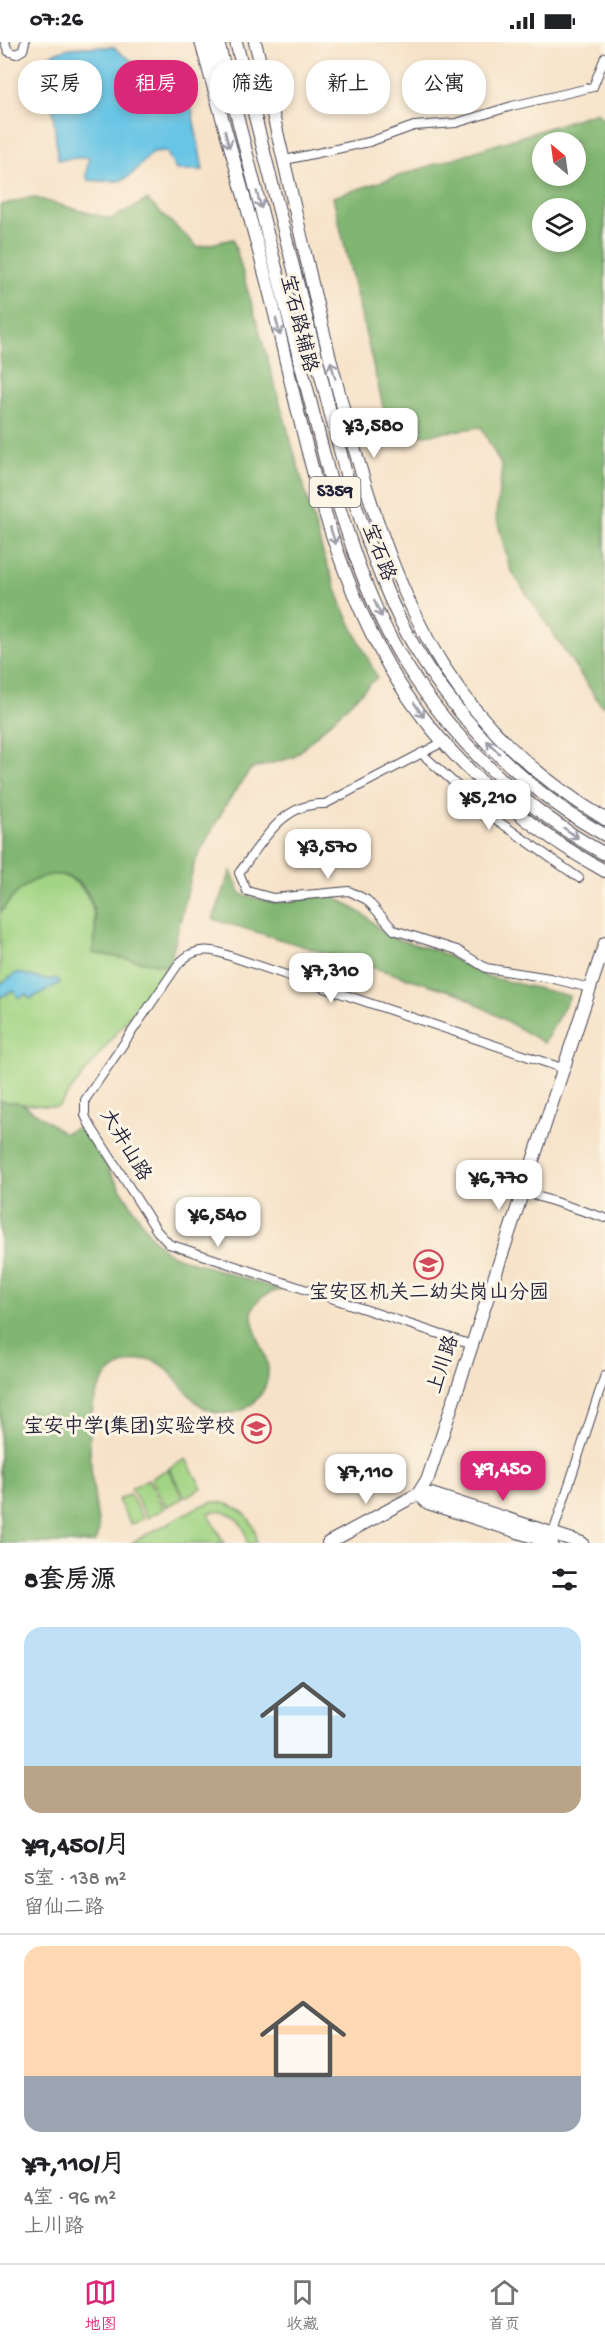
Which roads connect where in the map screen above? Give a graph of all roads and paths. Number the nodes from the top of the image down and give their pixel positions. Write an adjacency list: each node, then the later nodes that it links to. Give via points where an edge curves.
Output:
1 (5, 42): 6 (street, via 8,51 16,54)
2 (203, 42): 8 (main road); 12 (main road, 宝石路辅路, one-way to 12, via 336,547 389,666 425,720)
3 (218, 42): 9 (main road, 宝石路 / S359)
4 (236, 42): 15 (main road, 宝石路 / S359, one-way to 4, via 538,789 492,746 450,700 416,650 366,537 347,478)
5 (255, 42): 11 (main road, 宝石路辅路)
6 (27, 43)
7 (605, 57): 11 (street, via 593,87 480,117 414,126 369,142)
8 (212, 60)
9 (223, 60)
10 (237, 114): 16 (main road, 宝石路 / S359, one-way to 16, via 331,482 351,542 402,658 437,711 480,758 528,802)
11 (285, 160): 14 (main road, 宝石路辅路, one-way to 11, via 547,780 487,724 421,628 392,561 342,406)
12 (445, 741): 13 (street); 17 (main road, 宝石路辅路, via 518,814)
13 (421, 753): 18 (street, via 491,816); 20 (street, via 325,804 309,805 286,815 239,873 248,891 273,898 349,891 367,900 394,930 457,950 486,968)
14 (605, 819)
15 (605, 835)
16 (605, 854)
17 (605, 871)
18 (579, 878)
19 (605, 943): 20 (main road, 上川路)
20 (590, 988): 21 (main road, 上川路)
21 (562, 1068): 22 (main road, 上川路); 24 (street, 大井山路, via 211,950 195,952 182,960 88,1093 85,1115 164,1240 180,1250)
22 (521, 1191): 23 (street); 24 (main road, 上川路)
23 (605, 1218)
24 (472, 1345): 26 (main road, 上川路, via 428,1478)
25 (604, 1380): 27 (street)
26 (418, 1494): 27 (main road, via 431,1494); 28 (main road)
27 (552, 1538): 29 (main road)
28 (336, 1541)
29 (580, 1543)

